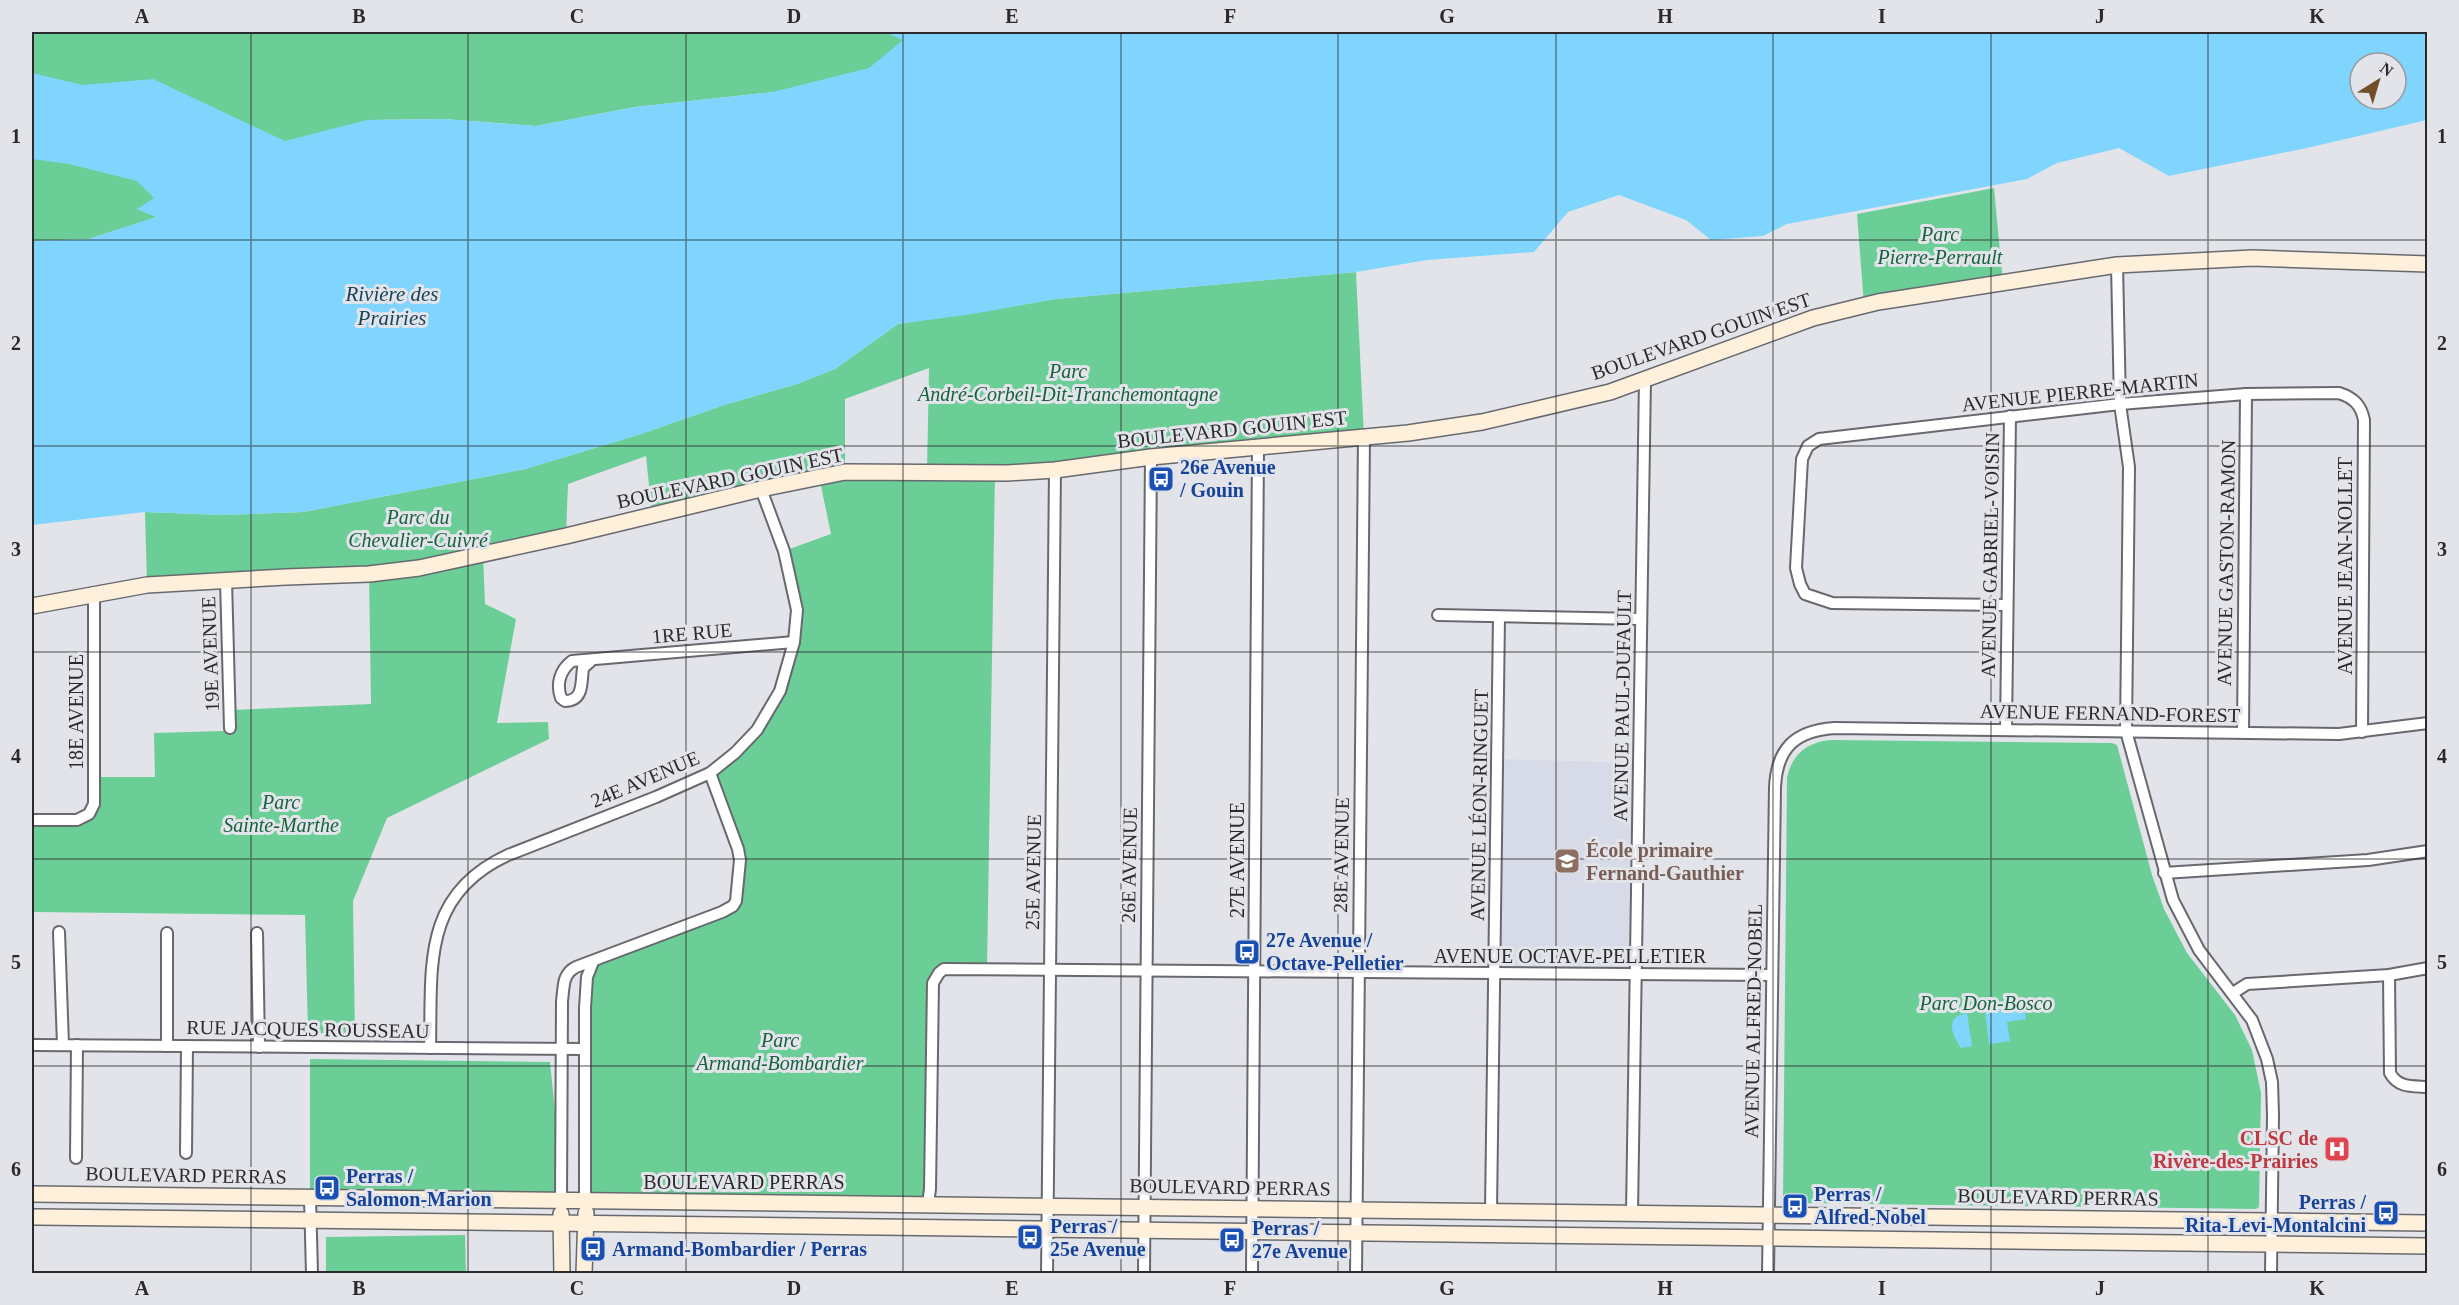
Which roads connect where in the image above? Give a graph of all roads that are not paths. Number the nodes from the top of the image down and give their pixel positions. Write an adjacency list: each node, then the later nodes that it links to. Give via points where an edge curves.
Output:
1 (2427, 264): 2 (main road, BOULEVARD GOUIN EST, via 2252,258)
2 (2117, 265): 3 (main road, BOULEVARD GOUIN EST, via 1878,302 1813,318); 6 (street)
3 (1645, 379): 8 (main road, BOULEVARD GOUIN EST, via 1524,414); 19 (street, AVENUE PAUL-DUFAULT)
4 (2246, 394): 5 (street, AVENUE PIERRE-MARTIN, via 2340,393); 6 (street, AVENUE PIERRE-MARTIN); 26 (street, AVENUE GASTON-RAMON)
5 (2357, 402): 27 (street, AVENUE JEAN-NOLLET, via 2364,420)
6 (2120, 404): 7 (street, AVENUE PIERRE-MARTIN); 25 (street, via 2129,467)
7 (2010, 416): 15 (street, AVENUE GABRIEL-VOISIN); 15 (street, AVENUE PIERRE-MARTIN, via 1819,439 1808,446 1802,459 1796,568 1805,594 1832,603)
8 (1364, 437): 9 (main road, BOULEVARD GOUIN EST); 41 (street, 28E AVENUE)
9 (1258, 447): 10 (main road, BOULEVARD GOUIN EST); 40 (street, 27E AVENUE)
10 (1152, 457): 11 (main road, BOULEVARD GOUIN EST); 39 (street, 26E AVENUE)
11 (1055, 470): 12 (main road, BOULEVARD GOUIN EST, via 845,472); 38 (street, 25E AVENUE)
12 (761, 489): 13 (main road, BOULEVARD GOUIN EST, via 419,568); 20 (street, 24E AVENUE, via 784,551 796,610)
13 (226, 580): 14 (main road, BOULEVARD GOUIN EST, via 147,585); 23 (street, 19E AVENUE)
14 (94, 594): 16 (main road, BOULEVARD GOUIN EST); 30 (street, 18E AVENUE, via 94,804 89,814 78,820)
15 (2007, 605): 24 (street, AVENUE GABRIEL-VOISIN)
16 (32, 606)
17 (1438, 615): 18 (street)
18 (1499, 617): 19 (street); 43 (street, AVENUE LÉON-RINGUET)
19 (1641, 619): 42 (street, AVENUE PAUL-DUFAULT)
20 (794, 642): 21 (street, 1RE RUE); 29 (street, 24E AVENUE, via 780,691 757,730)
21 (592, 660)
22 (2427, 723): 27 (street, AVENUE FERNAND-FOREST)
23 (230, 728)
24 (2006, 730): 25 (street, AVENUE FERNAND-FOREST); 28 (street, AVENUE FERNAND-FOREST, via 1834,728 1807,732)
25 (2126, 731): 26 (street, AVENUE FERNAND-FOREST); 32 (street)
26 (2242, 732): 27 (street, AVENUE FERNAND-FOREST)
27 (2362, 732)
28 (1795, 740): 44 (street, AVENUE ALFRED-NOBEL, via 1779,760 1775,774)
29 (710, 773): 36 (street, via 738,849 740,872 733,906); 53 (street, 24E AVENUE, via 508,855 466,884 447,910 434,944)
30 (32, 820)
31 (2427, 851): 32 (street, via 2382,859)
32 (2164, 873): 46 (street, via 2186,928)
33 (59, 932): 48 (street)
34 (166, 933): 50 (street)
35 (257, 933): 52 (street)
36 (593, 962): 54 (street, via 569,970 565,976); 55 (street, via 585,991)
37 (2427, 968): 45 (street)
38 (1050, 969): 39 (street, AVENUE OCTAVE-PELLETIER); 63 (street, AVENUE OCTAVE-PELLETIER, via 951,968 939,973 933,983); 64 (street, 25E AVENUE)
39 (1146, 971): 40 (street, AVENUE OCTAVE-PELLETIER); 65 (street, 26E AVENUE)
40 (1255, 971): 41 (street, AVENUE OCTAVE-PELLETIER); 66 (street, 27E AVENUE)
41 (1358, 973): 43 (street, AVENUE OCTAVE-PELLETIER); 67 (street, 28E AVENUE)
42 (1637, 973): 43 (street, AVENUE OCTAVE-PELLETIER); 44 (street, AVENUE OCTAVE-PELLETIER); 69 (street, AVENUE PAUL-DUFAULT)
43 (1496, 974): 68 (street, AVENUE LÉON-RINGUET)
44 (1771, 975): 70 (street, AVENUE ALFRED-NOBEL)
45 (2389, 975): 46 (street, via 2247,984); 56 (street, via 2390,1073 2394,1082)
46 (2233, 993): 73 (street, via 2259,1033 2270,1070)
47 (32, 1045): 48 (street, RUE JACQUES ROUSSEAU)
48 (63, 1045): 49 (street, RUE JACQUES ROUSSEAU)
49 (77, 1045): 50 (street, RUE JACQUES ROUSSEAU); 58 (street)
50 (167, 1046): 51 (street, RUE JACQUES ROUSSEAU)
51 (188, 1046): 52 (street, RUE JACQUES ROUSSEAU); 57 (street)
52 (259, 1047): 53 (street, RUE JACQUES ROUSSEAU)
53 (430, 1048): 54 (street, RUE JACQUES ROUSSEAU)
54 (562, 1049): 55 (street, RUE JACQUES ROUSSEAU); 61 (street)
55 (584, 1049): 62 (street)
56 (2427, 1087)
57 (186, 1153)
58 (76, 1158)
59 (32, 1194): 60 (main road, BOULEVARD PERRAS)
60 (310, 1197): 61 (main road, BOULEVARD PERRAS); 72 (street)
61 (561, 1201): 62 (main road, BOULEVARD PERRAS); 74 (main road)
62 (585, 1201): 63 (main road, BOULEVARD PERRAS); 75 (main road)
63 (928, 1204): 64 (main road, BOULEVARD PERRAS)
64 (1047, 1207): 65 (main road, BOULEVARD PERRAS); 77 (street, 25E AVENUE)
65 (1145, 1207): 66 (main road, BOULEVARD PERRAS); 78 (street, 26E AVENUE)
66 (1253, 1209): 67 (main road, BOULEVARD PERRAS); 79 (street, 27E AVENUE)
67 (1355, 1209): 68 (main road, BOULEVARD PERRAS); 80 (street, 28E AVENUE)
68 (1491, 1210): 69 (main road, BOULEVARD PERRAS)
69 (1632, 1213): 70 (main road, BOULEVARD PERRAS)
70 (1768, 1214): 73 (main road, BOULEVARD PERRAS); 81 (street, AVENUE ALFRED-NOBEL)
71 (32, 1217): 72 (main road)
72 (312, 1221): 74 (main road); 84 (street)
73 (2271, 1222): 76 (main road, BOULEVARD PERRAS); 82 (street)
74 (562, 1223): 75 (main road); 85 (main road)
75 (586, 1223): 77 (main road); 86 (main road)
76 (2427, 1223)
77 (1047, 1229): 78 (main road); 87 (street, 25E AVENUE)
78 (1145, 1231): 79 (main road); 88 (street, 26E AVENUE)
79 (1253, 1232): 80 (main road); 89 (street, 27E AVENUE)
80 (1355, 1232): 81 (main road); 90 (street, 28E AVENUE)
81 (1768, 1238): 82 (main road); 91 (street, AVENUE ALFRED-NOBEL)
82 (2271, 1244): 83 (main road); 92 (street)
83 (2427, 1246)
84 (312, 1274)
85 (562, 1274)
86 (584, 1274)
87 (1047, 1274)
88 (1144, 1274)
89 (1252, 1274)
90 (1356, 1274)
91 (1768, 1274)
92 (2271, 1274)

